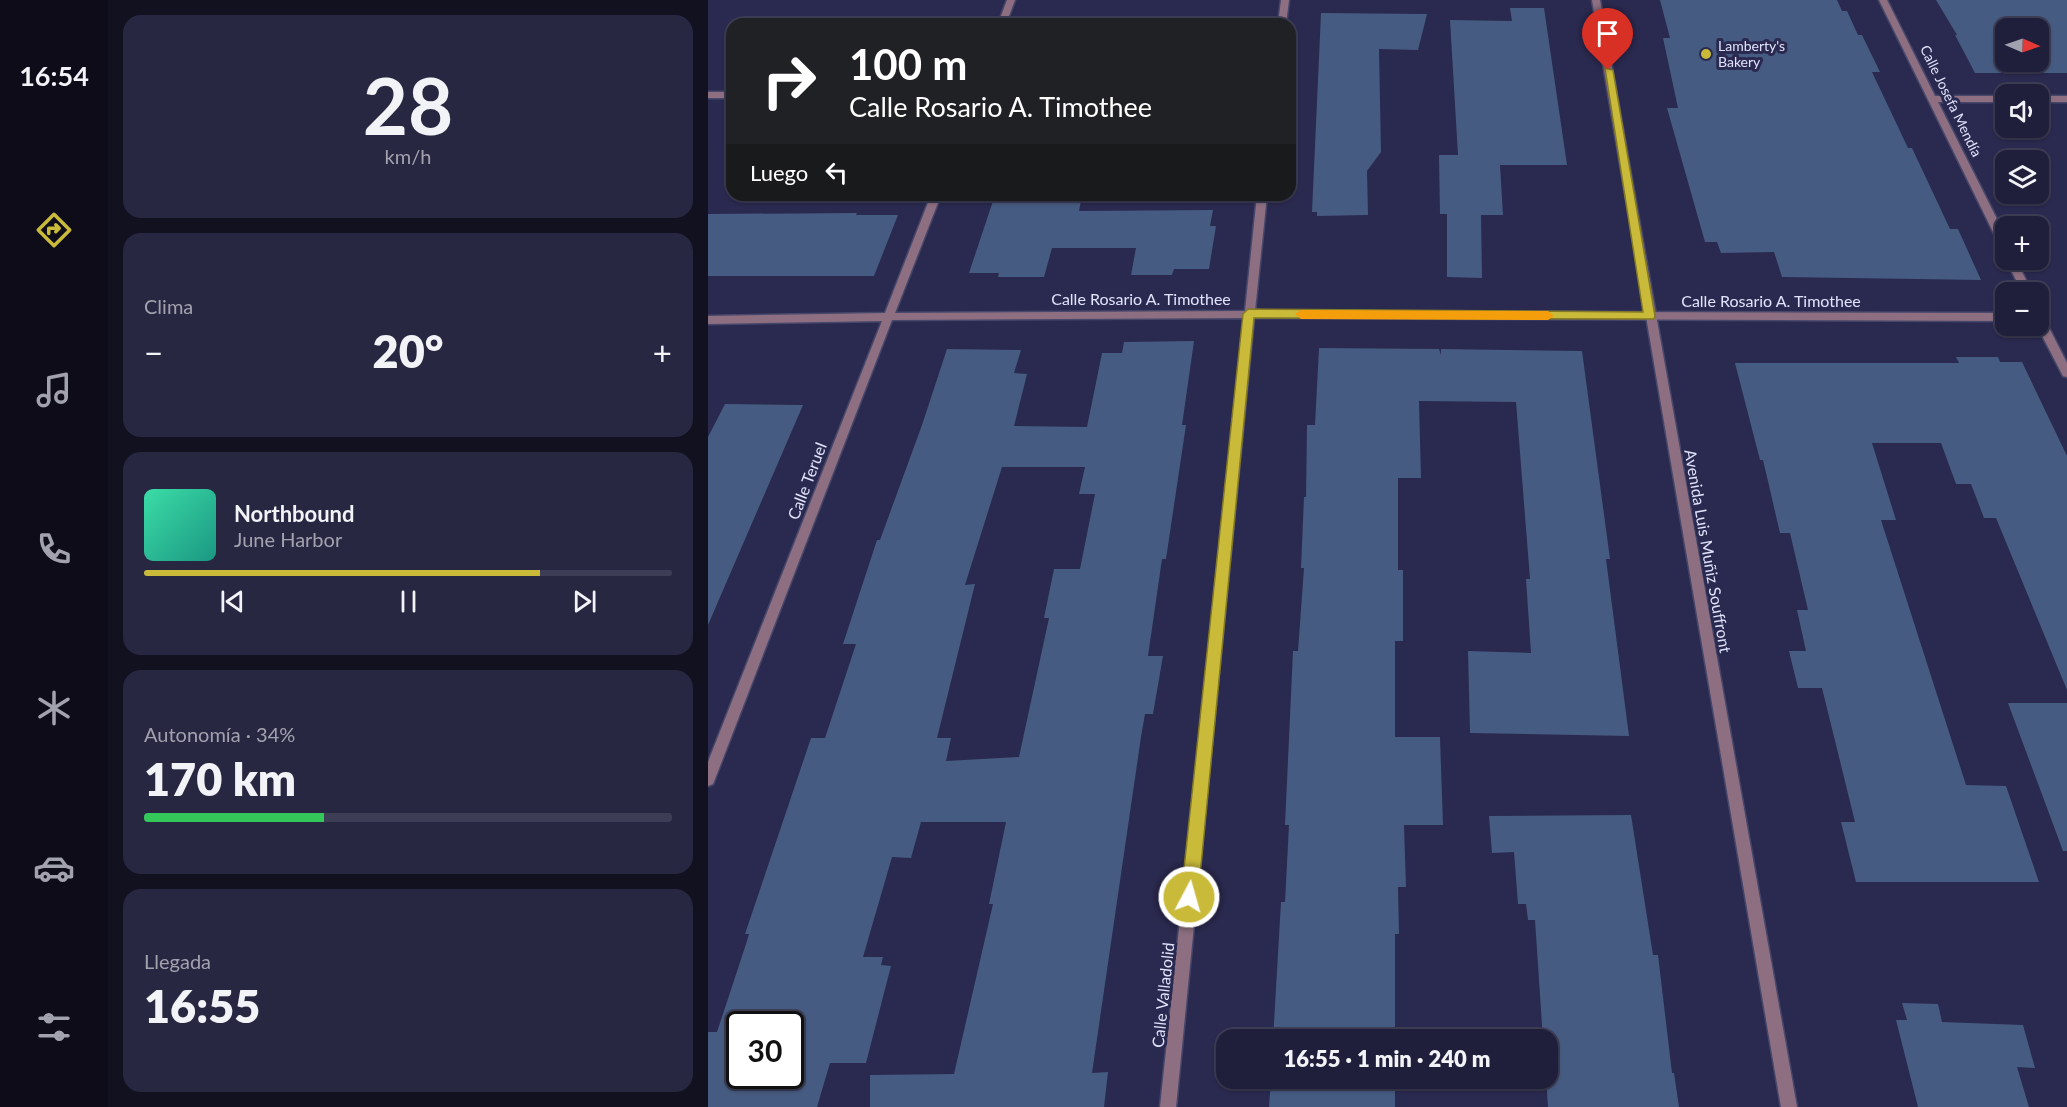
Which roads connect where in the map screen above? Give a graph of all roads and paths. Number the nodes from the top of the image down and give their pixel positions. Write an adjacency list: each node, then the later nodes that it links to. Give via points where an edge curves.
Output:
1 (1011, 0): 5 (street)
2 (1285, 0): 6 (street)
3 (1596, 0): 18 (street, Avenida Luis Muñiz Souffront)
4 (1883, 0): 9 (street, Calle Josefa Mendía)
5 (1004, 18)
6 (1283, 18)
7 (708, 95): 8 (street)
8 (726, 95)
9 (1934, 99): 10 (street); 15 (street, Calle Josefa Mendía)
10 (1995, 99)
11 (2049, 99): 12 (street)
12 (2067, 99)
13 (934, 201): 17 (street, Calle Teruel)
14 (1261, 201): 16 (street, Calle Valladolid)
15 (1995, 225)
16 (1248, 314): 17 (street, Calle Rosario A. Timothee); 18 (street, Calle Rosario A. Timothee); 24 (street, Calle Valladolid)
17 (890, 316): 20 (street, Calle Rosario A. Timothee); 23 (street, Calle Teruel)
18 (1650, 316): 19 (street, Calle Rosario A. Timothee); 25 (street, Avenida Luis Muñiz Souffront)
19 (1995, 316)
20 (708, 320)
21 (2048, 336): 22 (street)
22 (2067, 373)
23 (708, 779)
24 (1168, 1107)
25 (1789, 1107)

